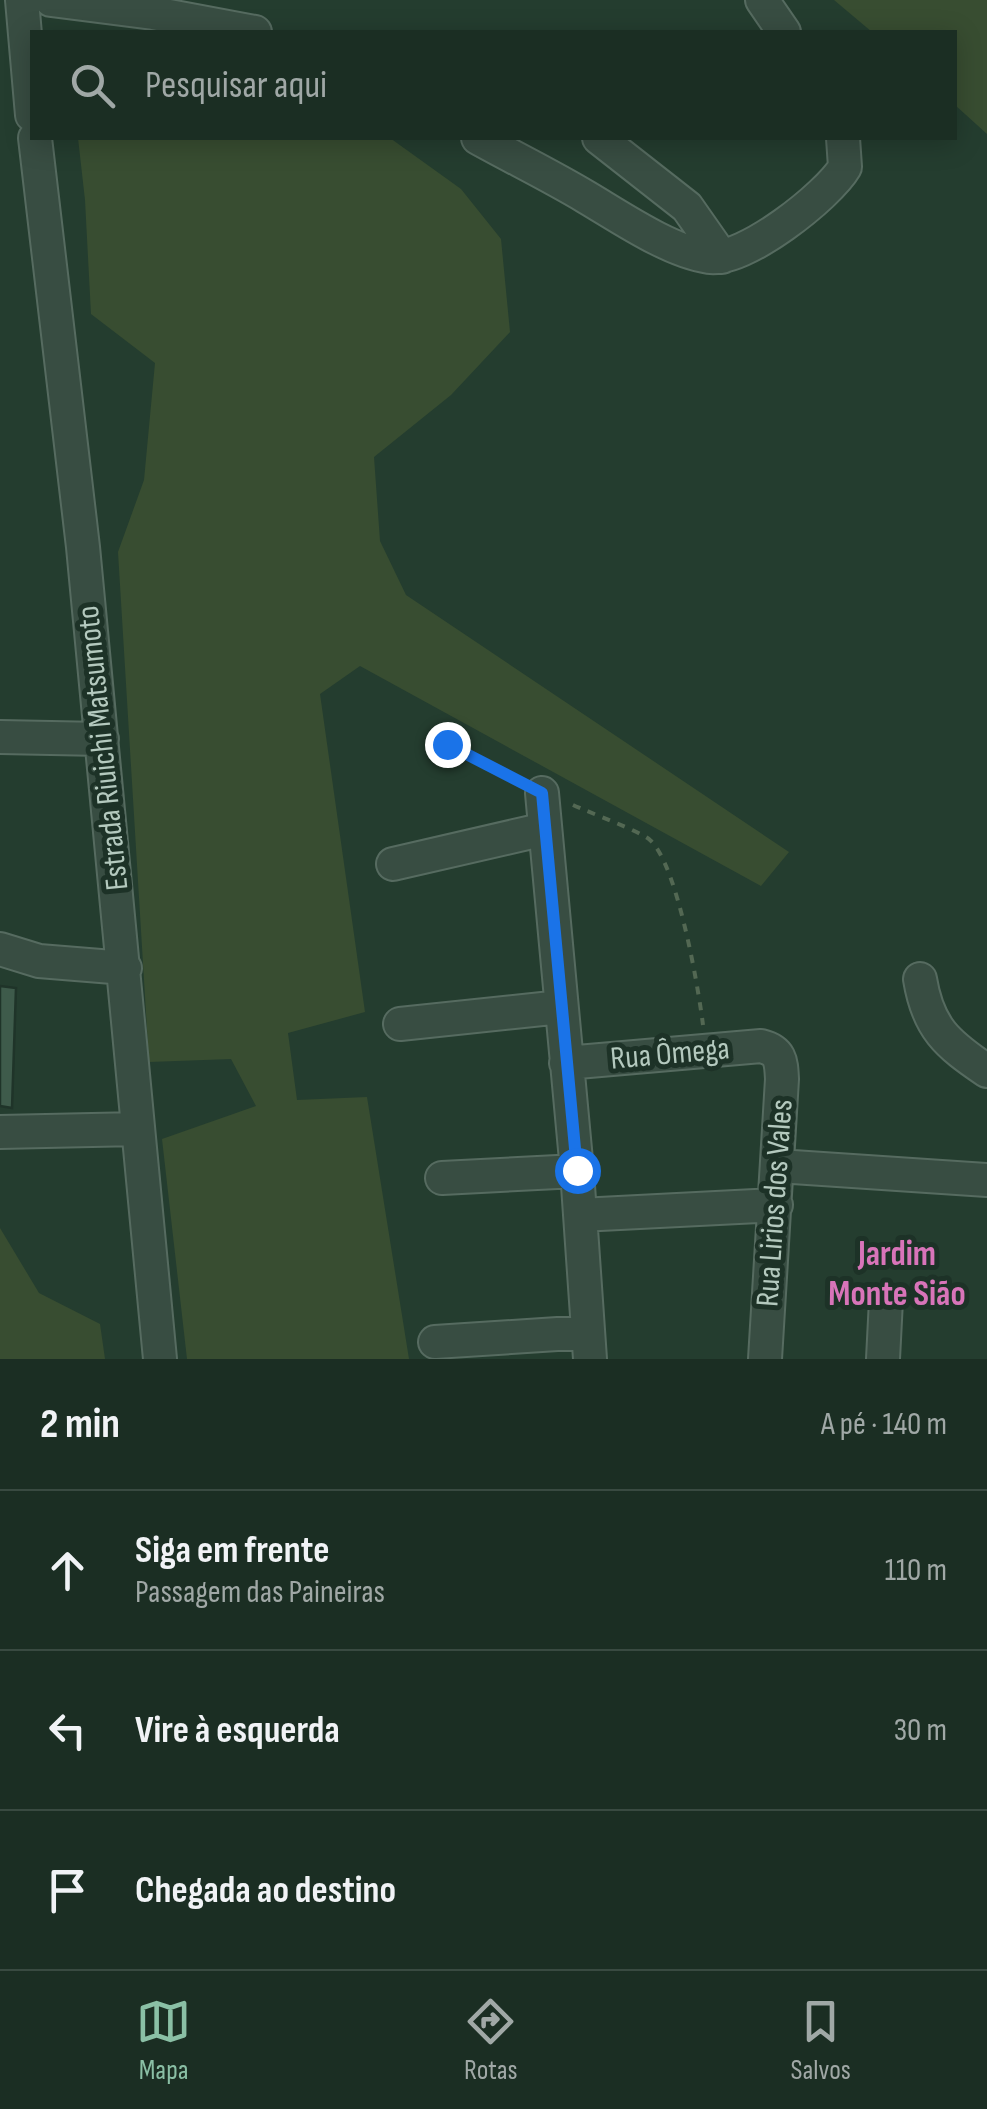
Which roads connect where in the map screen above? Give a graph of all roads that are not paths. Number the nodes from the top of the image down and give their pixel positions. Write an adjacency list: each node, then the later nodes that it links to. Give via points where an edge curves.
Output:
1 (22, 0): 6 (street)
2 (51, 0): 4 (street)
3 (762, 0): 5 (street)
4 (244, 30)
5 (783, 30)
6 (30, 92)
7 (35, 140): 13 (street, Estrada Riuichi Matsumoto)
8 (482, 140): 11 (street, via 655,236)
9 (603, 140): 11 (street, via 687,207)
10 (844, 140): 11 (street, via 845,167 824,196)
11 (722, 257)
12 (0, 736): 13 (street)
13 (102, 738): 18 (street, Estrada Riuichi Matsumoto)
14 (542, 793): 15 (street)
15 (545, 829): 16 (street); 20 (street)
16 (394, 864)
17 (0, 948): 18 (street, via 39,961)
18 (125, 968): 25 (street, Estrada Riuichi Matsumoto)
19 (920, 979): 24 (street, via 940,1036)
20 (561, 1007): 21 (street); 23 (street)
21 (400, 1024)
22 (773, 1049): 23 (street, Rua Ômega); 27 (street, Rua Lirios dos Vales, via 782,1079)
23 (566, 1063): 28 (street)
24 (987, 1071)
25 (138, 1129): 26 (street); 36 (street, Estrada Riuichi Matsumoto)
26 (0, 1132)
27 (778, 1166): 30 (street); 31 (street, Rua Lirios dos Vales)
28 (577, 1170): 29 (street); 32 (street)
29 (442, 1178)
30 (987, 1180)
31 (776, 1205): 32 (street); 37 (street, Rua Lirios dos Vales)
32 (580, 1215): 35 (street)
33 (886, 1300): 38 (street)
34 (435, 1342): 35 (street)
35 (589, 1346)
36 (160, 1359)
37 (764, 1359)
38 (884, 1359)

